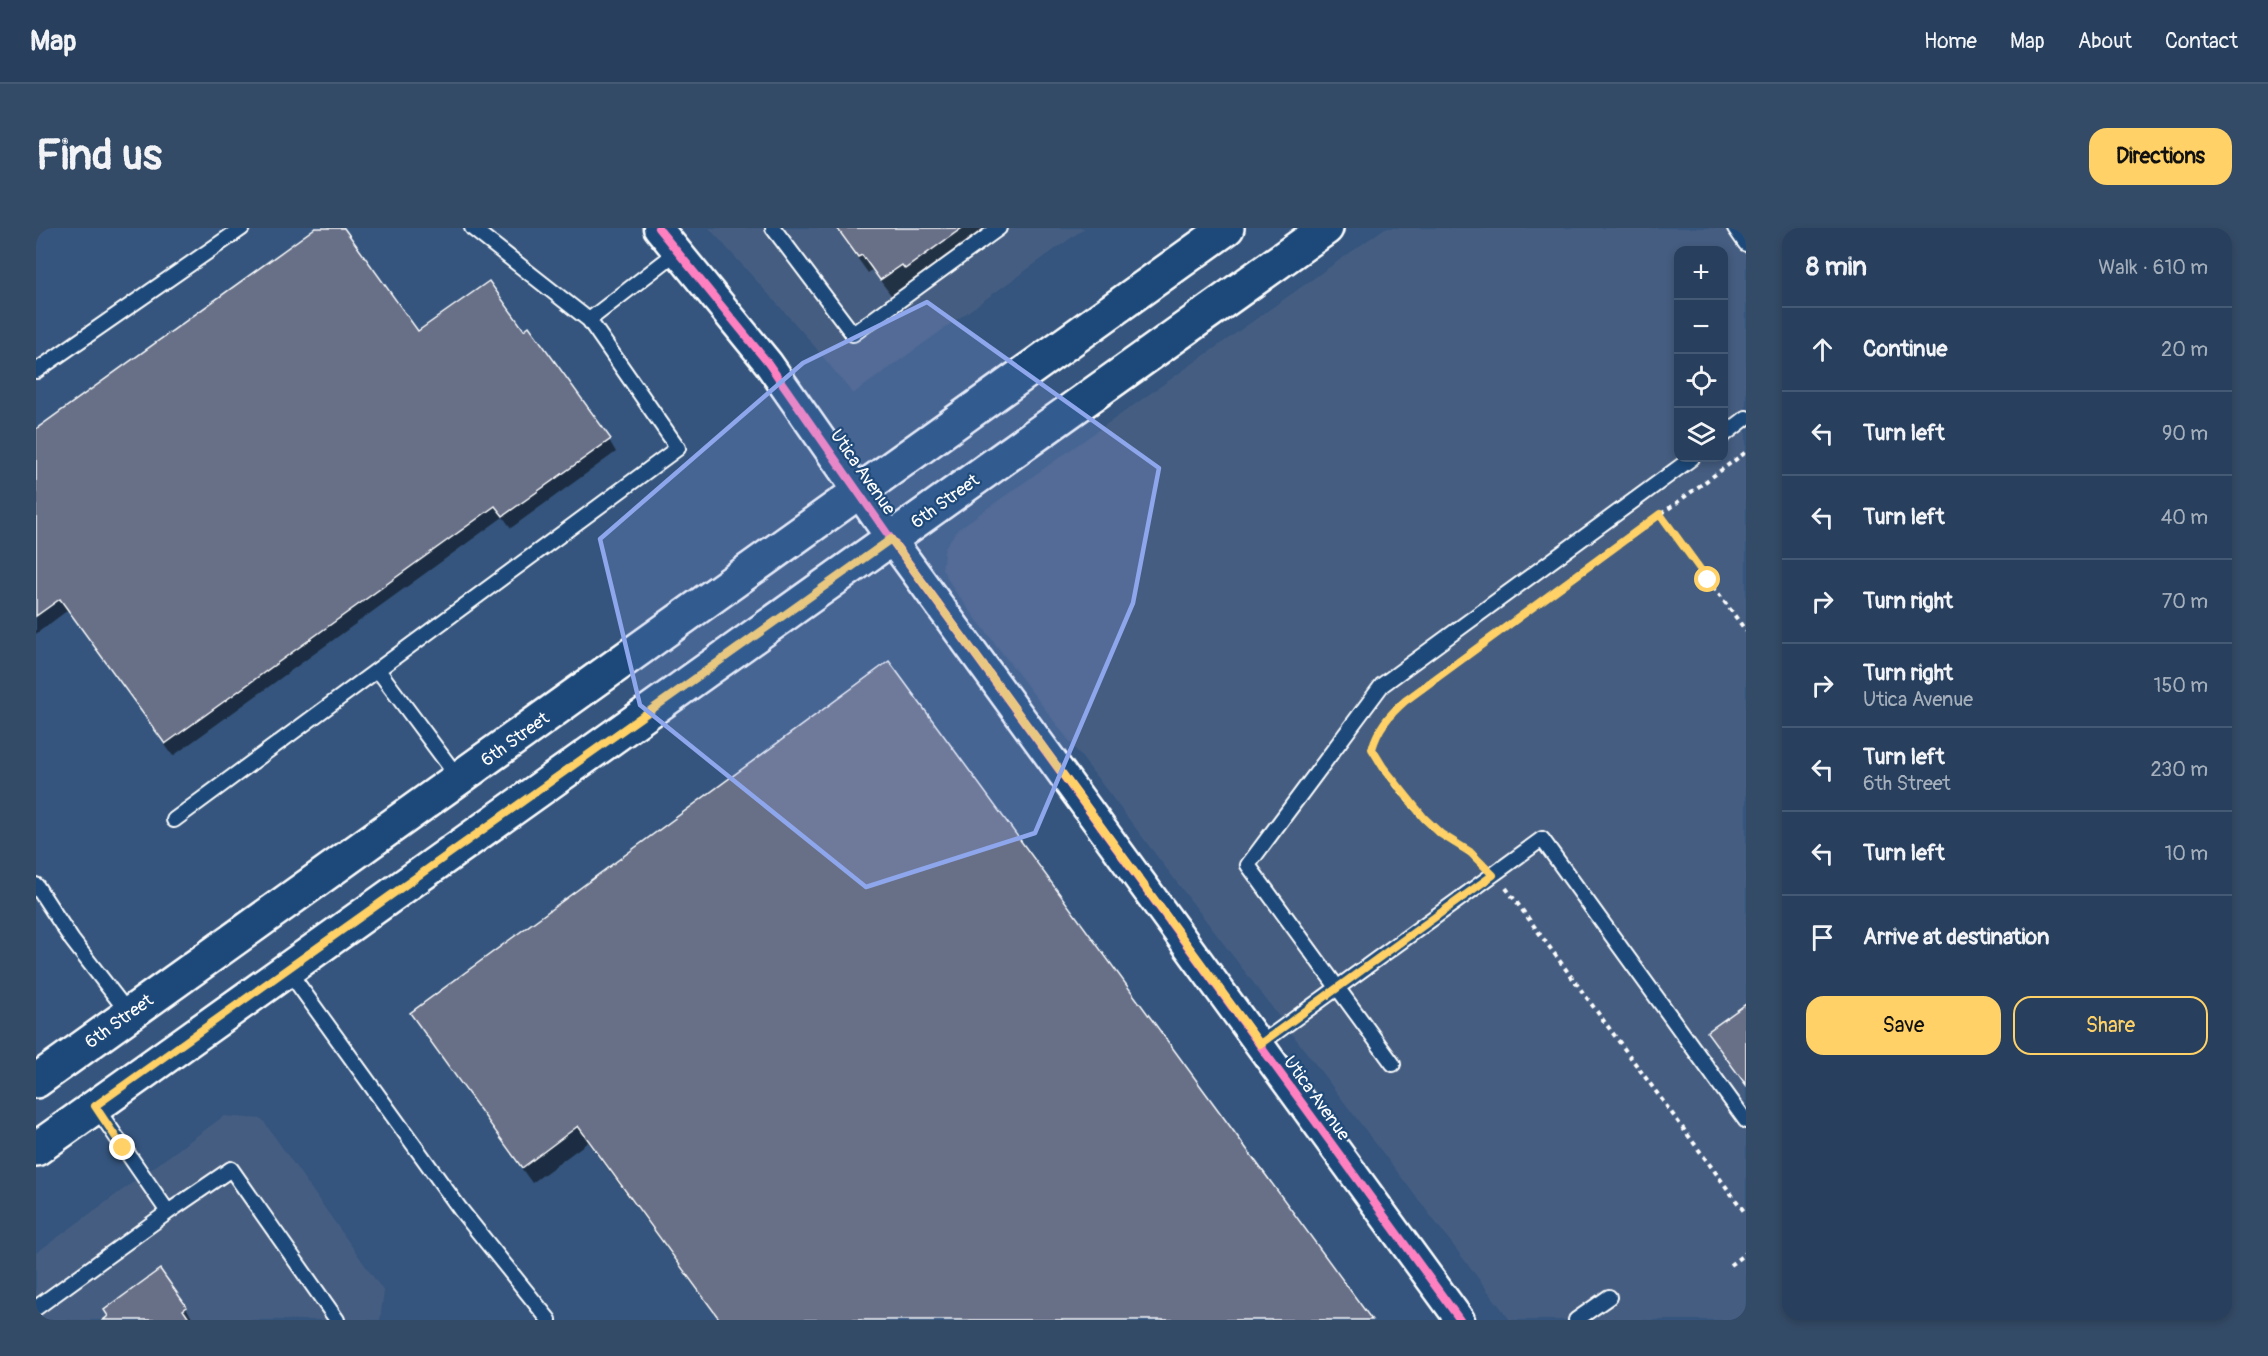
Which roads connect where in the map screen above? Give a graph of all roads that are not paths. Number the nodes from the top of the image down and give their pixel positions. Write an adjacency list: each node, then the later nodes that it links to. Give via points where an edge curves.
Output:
1 (242, 228): 12 (lane)
2 (472, 228): 11 (lane)
3 (658, 228): 10 (street, Utica Avenue)
4 (773, 228): 5 (lane, via 853,334)
5 (999, 228)
6 (1227, 228): 16 (main road, 6th Street)
7 (1326, 228): 17 (main road, 6th Street)
8 (1735, 228): 9 (lane)
9 (1746, 244)
10 (677, 252): 11 (lane); 16 (street, Utica Avenue, via 768,363)
11 (589, 320): 18 (lane, via 678,448)
12 (36, 371)
13 (1746, 418): 14 (lane)
14 (1728, 432)
15 (1687, 462): 23 (lane, via 1382,685 1248,865)
16 (859, 493): 17 (street, Utica Avenue); 19 (main road, 6th Street)
17 (891, 539): 22 (main road, 6th Street); 25 (street, Utica Avenue)
18 (378, 670): 19 (lane); 20 (lane)
19 (459, 779): 24 (main road, 6th Street)
20 (174, 820)
21 (36, 885): 24 (lane)
22 (287, 969): 28 (main road, 6th Street); 35 (lane, via 460,1209)
23 (1337, 988): 25 (lane); 26 (lane); 29 (lane, via 1542,839)
24 (129, 1014): 27 (main road, 6th Street)
25 (1260, 1044): 36 (street, Utica Avenue)
26 (1393, 1064)
27 (36, 1081)
28 (95, 1106): 30 (main road, 6th Street); 31 (lane)
29 (1746, 1121)
30 (36, 1149)
31 (168, 1212): 33 (lane); 34 (lane, via 231,1169)
32 (1609, 1297): 37 (lane)
33 (36, 1308)
34 (338, 1320)
35 (549, 1320)
36 (1460, 1320)
37 (1576, 1320)

